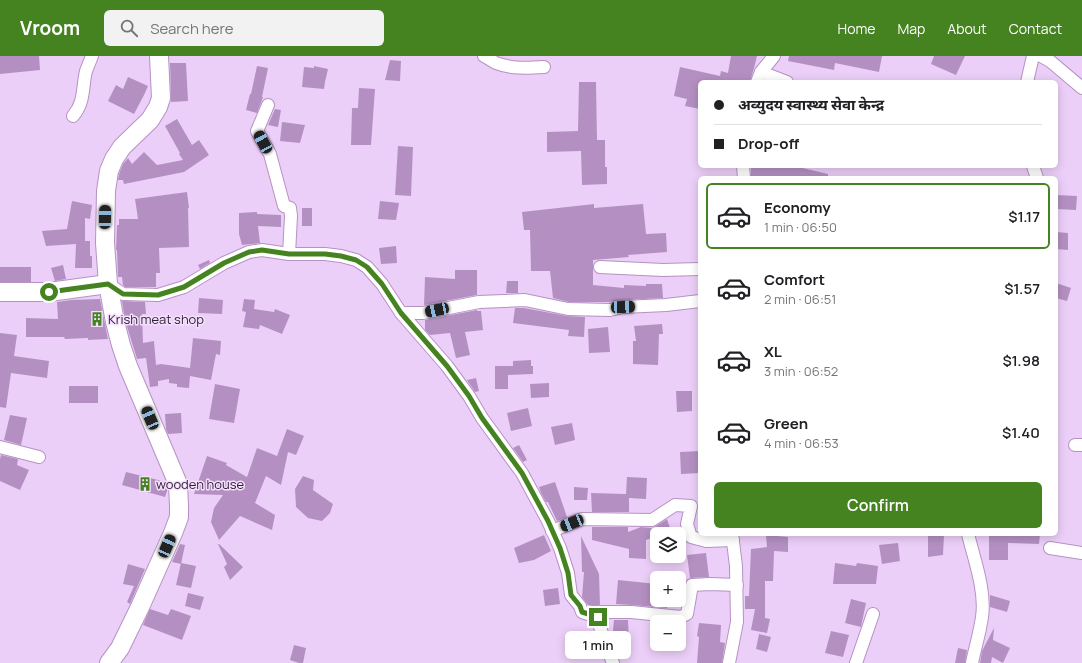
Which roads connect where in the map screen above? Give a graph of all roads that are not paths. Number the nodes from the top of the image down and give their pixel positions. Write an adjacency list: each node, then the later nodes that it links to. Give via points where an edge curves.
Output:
1 (92, 56): 13 (street, via 86,72 82,99)
2 (159, 56): 17 (street, via 161,98 158,107 150,120 122,147 109,171 104,243)
3 (484, 56): 7 (street, via 512,67)
4 (774, 56): 8 (street)
5 (1033, 56): 10 (street)
6 (1047, 58): 11 (street)
7 (544, 67)
8 (759, 77): 9 (street)
9 (776, 80)
10 (1027, 80)
11 (1082, 88)
12 (268, 105): 14 (street, via 257,131 270,154 284,206 290,208)
13 (73, 116)
14 (289, 254): 17 (street, via 262,250 249,252 224,263 184,287 158,295 123,294); 20 (street, via 325,254 356,260 367,267 382,284)
15 (600, 267): 16 (street)
16 (698, 270)
17 (108, 284): 18 (street, via 49,292); 31 (street, via 115,322 128,366 178,484 179,506 173,533 120,648)
18 (0, 292)
19 (698, 301): 20 (street, via 610,310 568,309 525,300 479,302 423,313)
20 (401, 313): 23 (street, via 458,379 482,418 522,473)
21 (0, 447): 22 (street)
22 (39, 457)
23 (552, 531): 25 (street, via 582,519 652,520 675,505 691,506 687,524 691,537 706,541); 30 (street, via 568,573 571,595 582,612)
24 (969, 536): 35 (street, via 980,579 983,604)
25 (732, 537): 28 (street)
26 (1050, 548): 27 (street)
27 (1082, 553)
28 (737, 585): 30 (street, via 692,585 687,614 681,617 631,612 601,612); 33 (street, via 737,622)
29 (873, 614): 34 (street)
30 (598, 617): 32 (street)
31 (109, 663)
32 (613, 663)
33 (729, 663)
34 (856, 663)
35 (972, 663)

